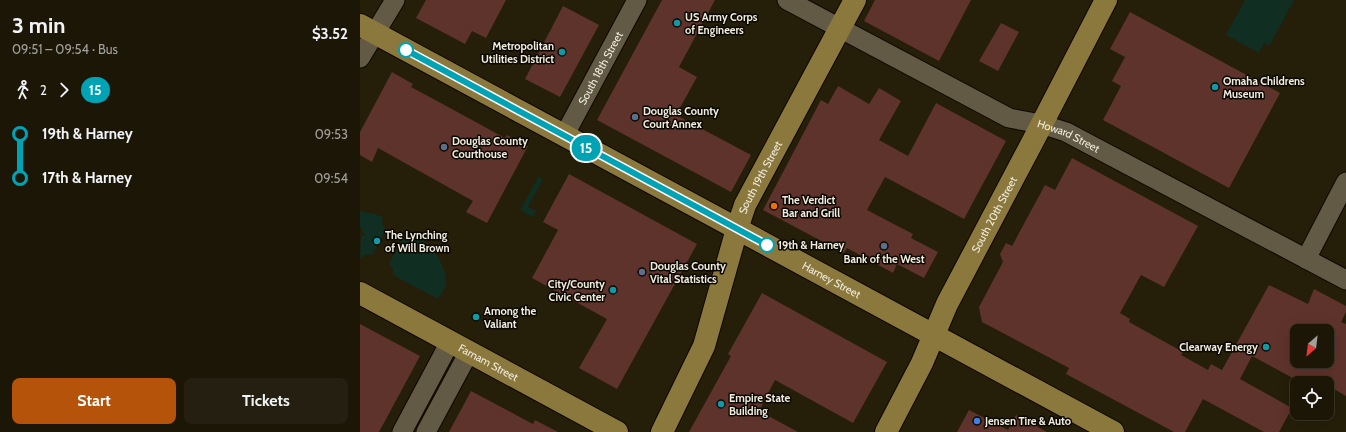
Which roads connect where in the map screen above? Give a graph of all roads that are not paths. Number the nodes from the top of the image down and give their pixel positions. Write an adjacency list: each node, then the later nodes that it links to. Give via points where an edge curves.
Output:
1 (395, 0): 7 (street)
2 (637, 0): 10 (street, South 18th Street)
3 (788, 0): 6 (street, Howard Street)
4 (855, 0): 6 (main road, South 19th Street)
5 (1106, 0): 9 (main road, South 20th Street)
6 (840, 28): 9 (street, Howard Street, via 1009,118); 12 (main road, South 19th Street, via 745,205)
7 (368, 30): 8 (street); 10 (main road, Harney Street)
8 (360, 58)
9 (1041, 124): 13 (street, Howard Street, via 1066,132); 16 (main road, South 20th Street)
10 (564, 136): 12 (main road, Harney Street)
11 (1346, 182): 13 (street)
12 (737, 229): 16 (main road, Harney Street); 22 (main road, South 19th Street, via 704,346)
13 (1306, 259): 14 (street, Howard Street)
14 (1346, 280)
15 (360, 293): 17 (main road, Farnam Street)
16 (933, 335): 23 (main road, South 20th Street, via 922,363); 24 (main road, Harney Street)
17 (450, 342): 18 (main road, Farnam Street); 19 (street)
18 (469, 352): 20 (street); 21 (main road, Farnam Street)
19 (402, 432)
20 (426, 432)
21 (617, 432)
22 (662, 432)
23 (886, 432)
24 (1113, 432)

